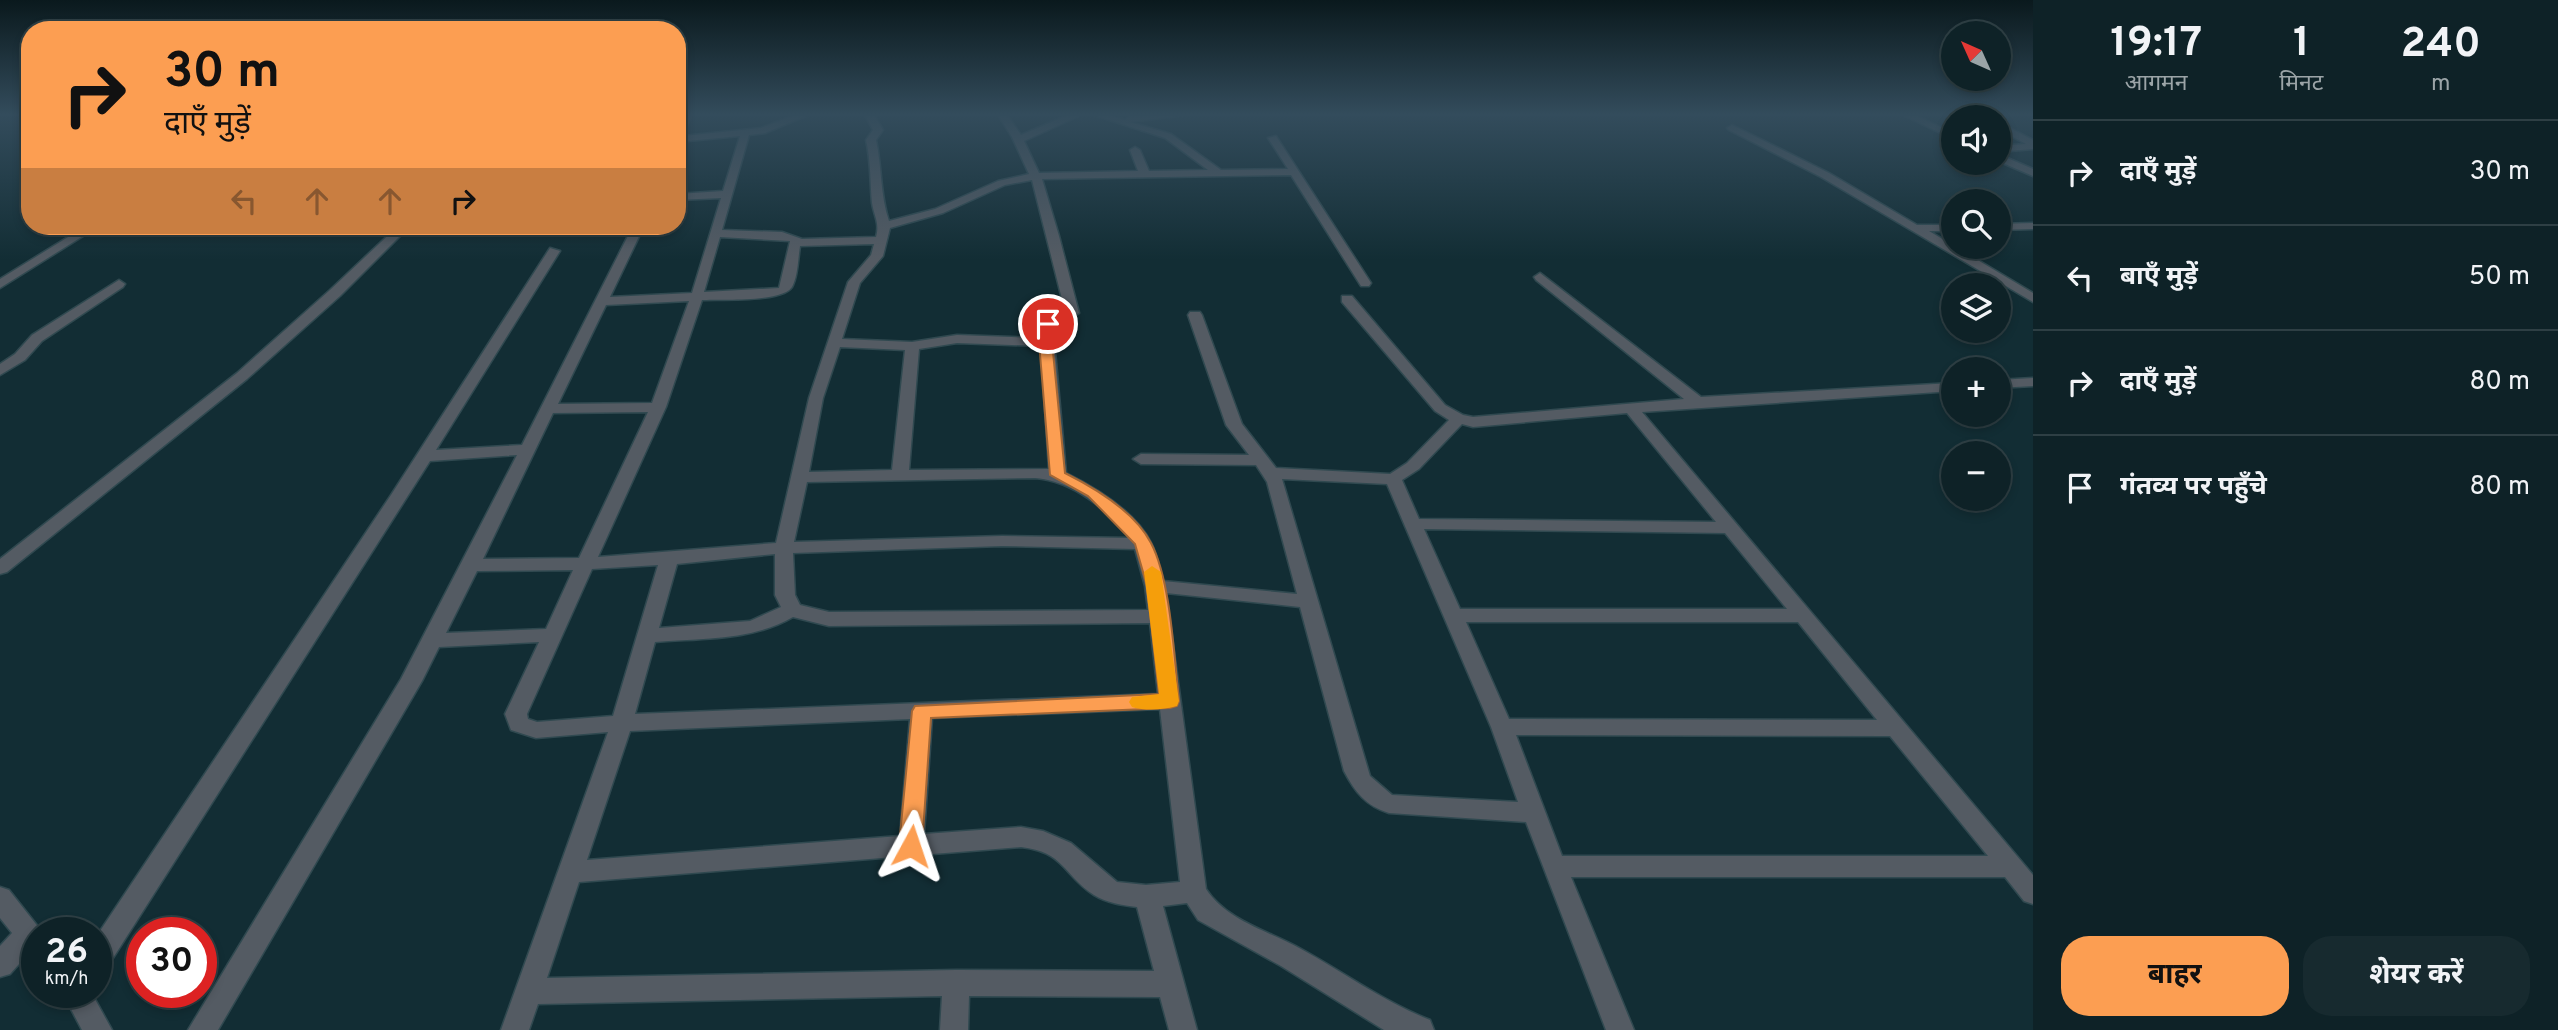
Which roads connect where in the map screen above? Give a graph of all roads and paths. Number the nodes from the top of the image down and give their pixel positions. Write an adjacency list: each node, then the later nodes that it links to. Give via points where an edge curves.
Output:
1 (736, 163): 14 (street)
2 (875, 163): 21 (street)
3 (1030, 163): 13 (street)
4 (1140, 163): 12 (street)
5 (1205, 163): 11 (street)
6 (1289, 163): 9 (street)
7 (1803, 163): 18 (street)
8 (2011, 163): 10 (street)
9 (1295, 172): 11 (street); 28 (street)
10 (2033, 173)
11 (1220, 174): 12 (street)
12 (1145, 175): 13 (street)
13 (1035, 176): 21 (street, via 1002,183); 36 (street, via 1072,313 1048,324)
14 (726, 194): 15 (street); 20 (street)
15 (686, 196)
16 (2033, 226): 17 (street)
17 (2011, 227)
18 (1914, 228): 19 (street); 32 (street)
19 (1941, 228)
20 (715, 233): 25 (street, via 782,235 796,239); 31 (street)
21 (882, 233): 25 (street); 37 (street, via 874,260 854,282)
22 (79, 235): 29 (street)
23 (395, 235): 63 (street, via 242,376)
24 (634, 235): 34 (street)
25 (795, 243): 31 (street, via 783,291)
26 (554, 251): 49 (street)
27 (1540, 277): 43 (street)
28 (1365, 283)
29 (0, 284)
30 (119, 284): 39 (street, via 37,338)
31 (697, 296): 34 (street); 44 (street)
32 (2033, 298)
33 (1347, 299): 47 (street, via 1440,408)
34 (601, 300): 45 (street)
35 (1195, 314): 51 (street, via 1234,425)
36 (1046, 342): 38 (street, via 957,339); 53 (street)
37 (834, 344): 38 (street); 54 (street)
38 (912, 346): 52 (street)
39 (0, 371)
40 (2033, 382): 41 (street)
41 (2011, 383)
42 (1941, 388): 43 (street)
43 (1698, 402): 46 (street)
44 (657, 407): 45 (street); 61 (street)
45 (547, 409): 48 (street)
46 (1633, 410): 47 (street, via 1473,422); 57 (street)
47 (1458, 419): 55 (street, via 1413,466)
48 (527, 449): 49 (street); 62 (street)
49 (425, 456): 88 (street)
50 (1141, 459): 51 (street)
51 (1266, 466): 55 (street); 65 (street)
52 (900, 475): 53 (street); 54 (street)
53 (1058, 475): 58 (street, via 1093,493)
54 (798, 477): 59 (street)
55 (1393, 479): 56 (street)
56 (1414, 524): 57 (street); 67 (street)
57 (1732, 528): 68 (street)
58 (1143, 544): 59 (street, via 1002,541); 64 (street)
59 (784, 548): 60 (street); 66 (street, via 785,595)
60 (669, 559): 61 (street); 71 (street)
61 (585, 564): 62 (street); 70 (street)
62 (471, 565): 72 (street)
63 (0, 568)
64 (1155, 586): 65 (street); 69 (street)
65 (1309, 603): 78 (street, via 1355,771 1373,797 1389,804)
66 (792, 609): 69 (street, via 829,619); 71 (street, via 750,628)
67 (1452, 615): 68 (street); 76 (street)
68 (1805, 615): 77 (street)
69 (1159, 616): 73 (street)
70 (553, 635): 72 (street); 75 (street, via 516,714 519,724 536,730)
71 (647, 636): 75 (street)
72 (432, 640): 96 (street)
73 (1170, 701): 74 (street); 83 (street)
74 (922, 711): 75 (street); 79 (street)
75 (622, 723): 82 (street)
76 (1502, 727): 77 (street); 78 (street)
77 (1898, 728): 81 (street)
78 (1534, 813): 80 (street)
79 (911, 846): 82 (street); 85 (street, via 1039,839 1059,847 1097,883 1116,893)
80 (1554, 866): 81 (street); 101 (street)
81 (2012, 867): 84 (street)
82 (570, 872): 93 (street)
83 (1194, 891): 85 (street); 100 (street, via 1207,912 1231,927 1291,957 1395,1021)
84 (2033, 893)
85 (1147, 896): 92 (street)
86 (0, 898): 87 (street)
87 (21, 926)
88 (112, 935)
89 (21, 949): 90 (street)
90 (0, 965)
91 (956, 983): 92 (street); 93 (street); 98 (street)
92 (1171, 984): 99 (street)
93 (528, 991): 97 (street)
94 (85, 1008): 95 (street)
95 (98, 1030)
96 (202, 1030)
97 (515, 1030)
98 (954, 1030)
99 (1183, 1030)
100 (1420, 1030)
101 (1620, 1030)

